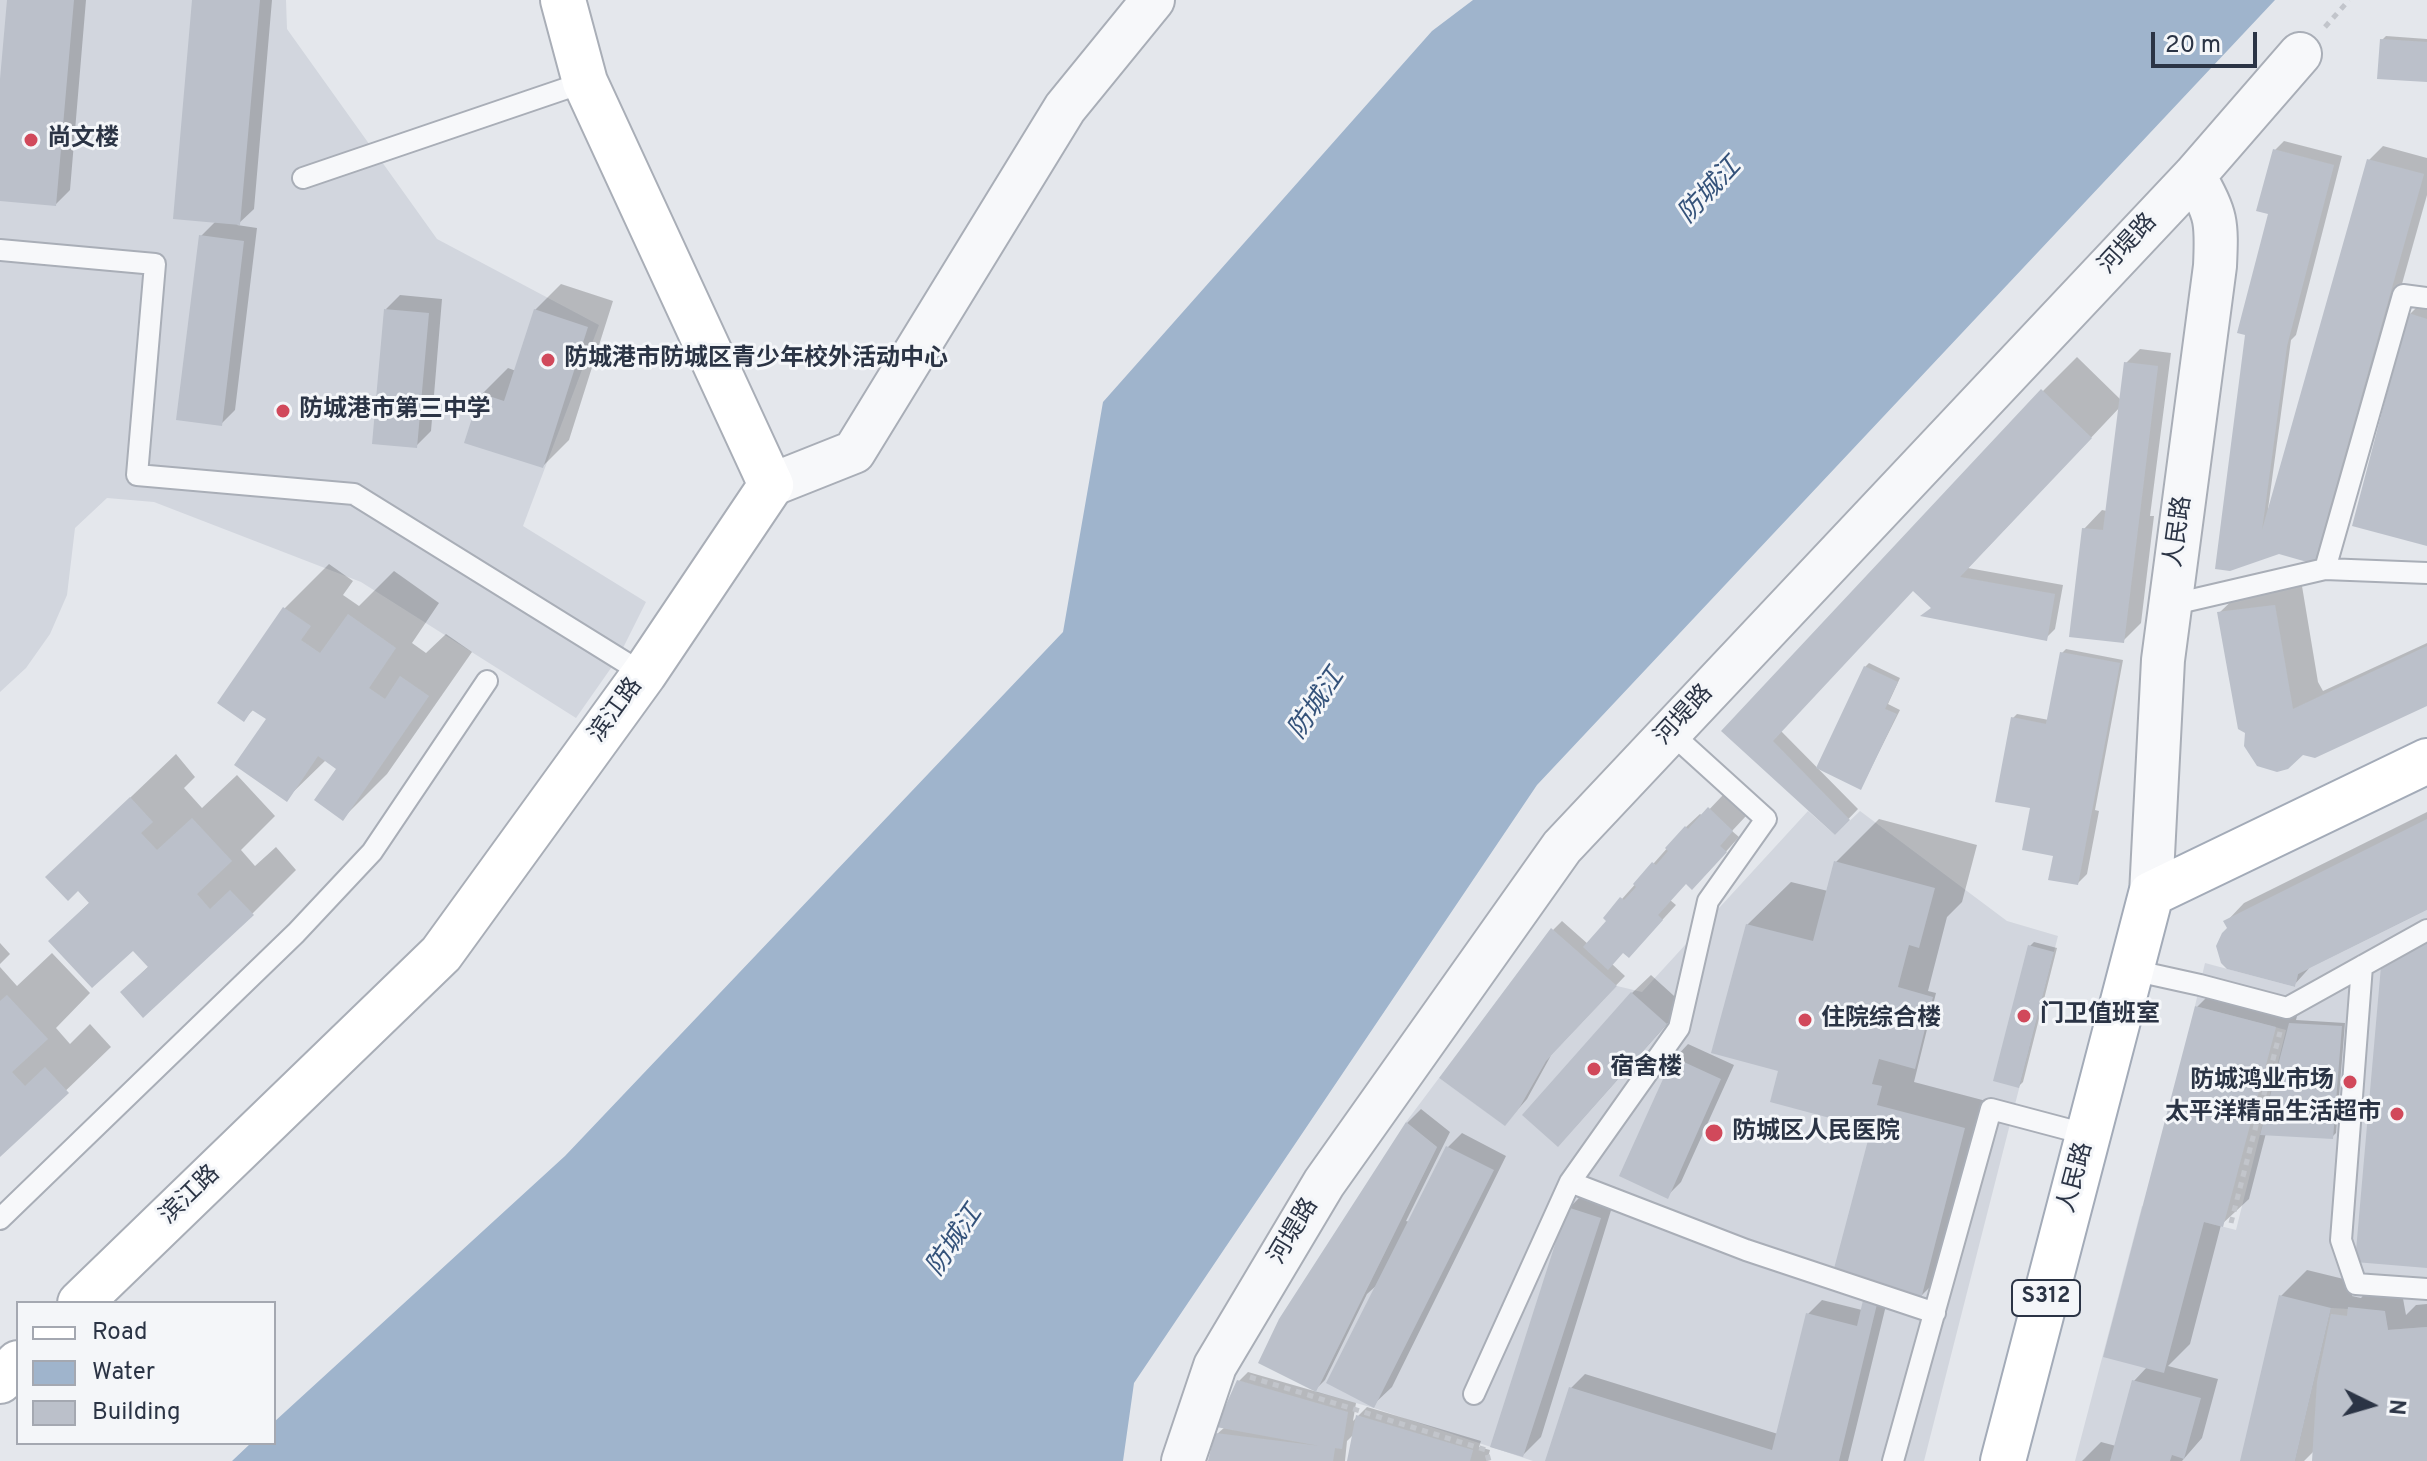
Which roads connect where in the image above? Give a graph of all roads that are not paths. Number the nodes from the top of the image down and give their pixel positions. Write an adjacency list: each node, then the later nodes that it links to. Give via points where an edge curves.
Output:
1 (563, 0): 4 (street)
2 (1153, 0): 9 (street, via 1065,108 854,452)
3 (2300, 54): 5 (street, 河堤路)
4 (585, 82): 6 (lane); 9 (street)
5 (2194, 176): 12 (street, 人民路, via 2211,205 2217,231); 15 (street, 河堤路)
6 (303, 178)
7 (0, 250): 13 (lane, via 155,264 137,475 354,494)
8 (2427, 298): 10 (lane, via 2403,295)
9 (771, 485): 13 (street, 滨江路)
10 (2325, 569): 11 (lane); 12 (lane)
11 (2427, 573)
12 (2170, 605): 17 (street, 人民路)
13 (644, 674): 25 (street, 滨江路, via 441,954)
14 (487, 681): 23 (lane, via 372,852 296,933)
15 (1670, 732): 22 (lane, via 1766,819 1708,901 1679,1028); 30 (street, 河堤路, via 1562,847 1324,1183 1215,1366)
16 (2427, 761): 17 (street)
17 (2151, 894): 20 (street, 人民路 / S312)
18 (2427, 930): 19 (lane)
19 (2362, 966): 20 (lane, via 2287,1008); 24 (lane, via 2341,1240 2356,1284)
20 (2132, 970): 21 (street, 人民路 / S312)
21 (2089, 1135): 26 (lane, via 1991,1109); 32 (street, 人民路 / S312)
22 (1570, 1182): 26 (lane, via 1746,1250); 29 (lane)
23 (0, 1219)
24 (2427, 1289)
25 (82, 1301)
26 (1935, 1313): 31 (lane)
27 (16, 1365): 28 (street)
28 (0, 1381)
29 (1474, 1394)
30 (1183, 1461)
31 (1893, 1461)
32 (2003, 1461)

